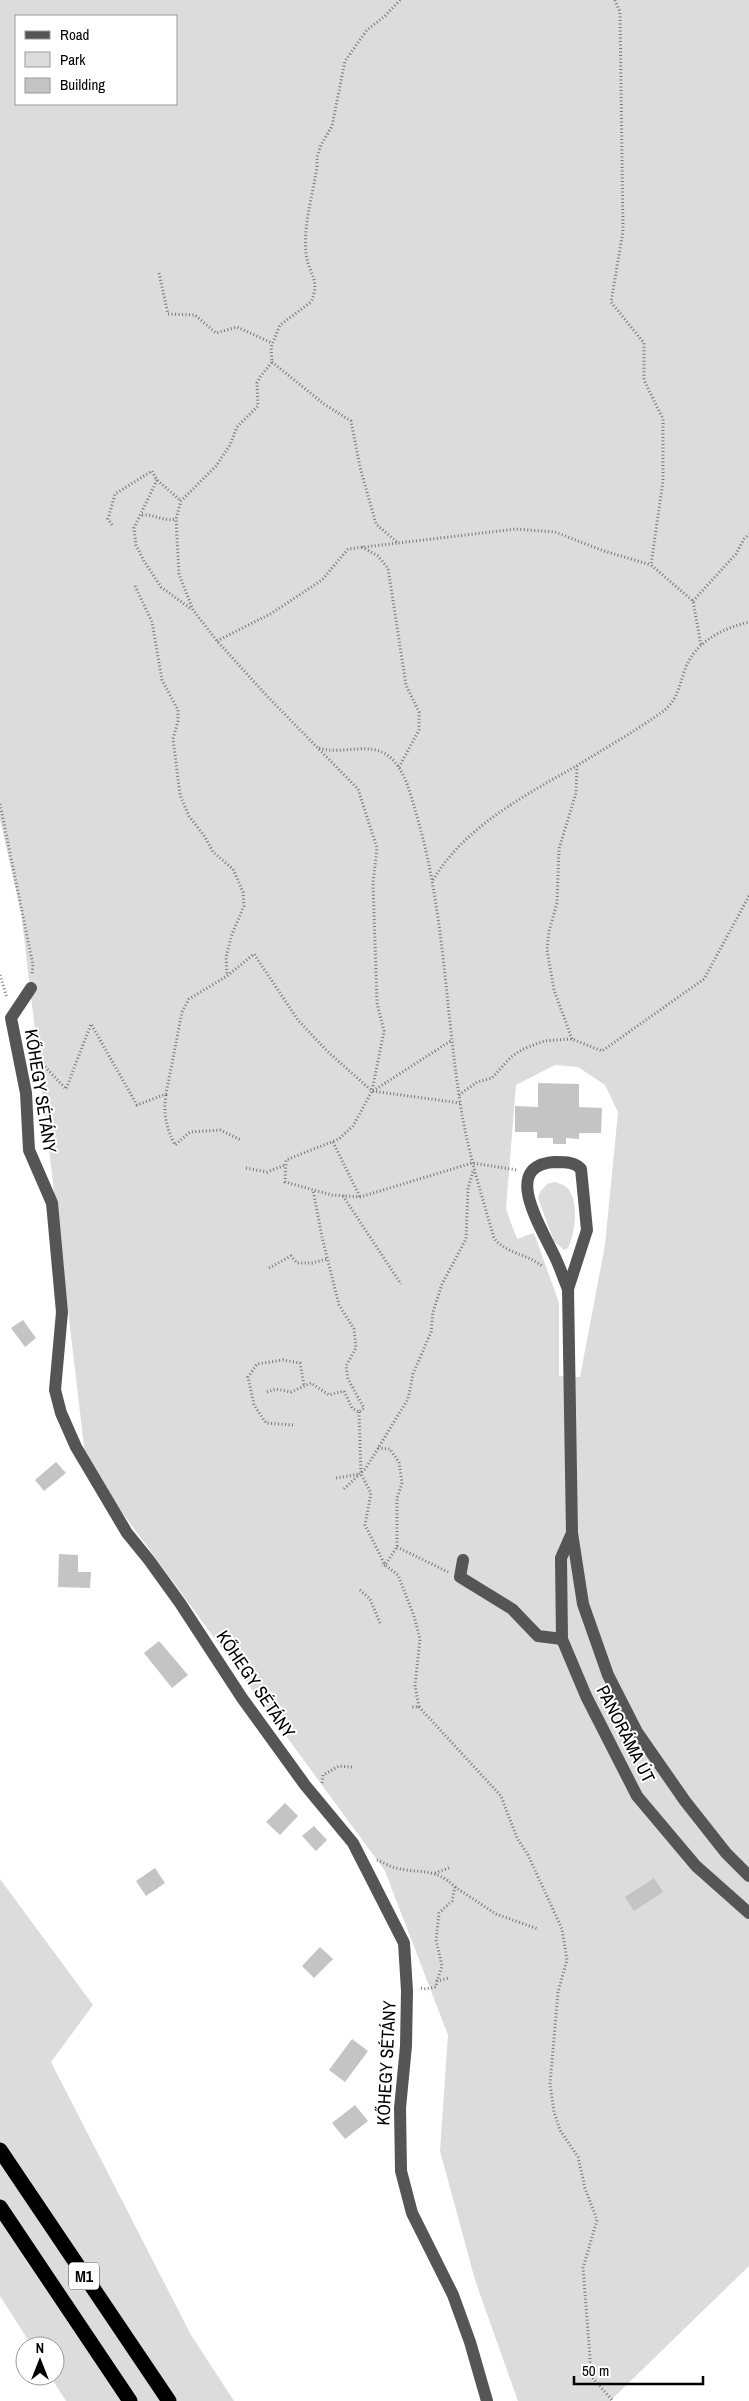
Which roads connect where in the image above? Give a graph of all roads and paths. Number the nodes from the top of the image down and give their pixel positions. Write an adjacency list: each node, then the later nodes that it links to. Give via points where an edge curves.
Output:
1 (400, 0): 4 (path, via 368,30 344,61 332,126 317,157 307,224 306,254 316,289 311,302 280,325)
2 (615, 0): 14 (path, via 620,12 623,231 612,302 644,343 644,380 663,419 663,481)
3 (159, 273): 4 (path, via 168,314 195,315 216,333 237,327)
4 (272, 343): 5 (path)
5 (272, 362): 7 (path, via 258,383 258,406 235,430 230,445 216,466); 12 (path, via 324,404 351,421 376,524)
6 (158, 480): 7 (path); 8 (path); 10 (path, via 152,471 115,494 108,519)
7 (181, 501): 9 (path)
8 (142, 516): 9 (path); 17 (path, via 134,531 136,545 144,561 161,588)
9 (176, 519): 17 (path, via 180,574)
10 (112, 525)
11 (749, 534): 16 (path, via 736,554)
12 (398, 543): 13 (path); 14 (path, via 516,529 555,532)
13 (362, 547): 19 (path, via 348,549 322,580 272,613); 23 (path, via 378,556 388,568 406,685 419,712 419,730)
14 (651, 565): 16 (path)
15 (135, 586): 28 (path, via 152,622 162,680 178,710 173,739 180,795 189,816 213,852 232,868 243,892 244,906 226,957)
16 (693, 601): 20 (path)
17 (193, 610): 19 (path)
18 (749, 622): 20 (path, via 712,635)
19 (217, 641): 21 (path)
20 (701, 645): 22 (path, via 687,665 673,703 652,720)
21 (318, 748): 23 (path, via 333,751 374,749 391,758); 34 (path, via 358,790 377,848 374,883 377,1004 384,1031)
22 (577, 765): 25 (path, via 493,817 460,846); 32 (path, via 576,793 559,848 559,892 547,950 554,990)
23 (398, 767): 25 (path, via 419,822)
24 (0, 804): 29 (path, via 33,965)
25 (433, 880): 33 (path)
26 (749, 896): 32 (path, via 704,979 602,1050)
27 (0, 975): 30 (path)
28 (227, 976): 34 (path, via 254,954 298,1020 326,1051); 35 (path, via 184,1005)
29 (31, 988): 31 (street, KŐHEGY SÉTÁNY, via 11,1018)
30 (6, 994)
31 (14, 1033): 35 (path, via 66,1089 91,1024 137,1105); 73 (street, KŐHEGY SÉTÁNY, via 26,1093 29,1150 52,1203 62,1312 55,1390 61,1413 76,1447 127,1533)
32 (572, 1039): 36 (path, via 544,1041 523,1048 492,1078 476,1082)
33 (452, 1040): 34 (path); 36 (path)
34 (372, 1091): 37 (path); 39 (path, via 353,1126 343,1137)
35 (166, 1094): 38 (path, via 167,1129 175,1145 190,1132 220,1130)
36 (459, 1095): 37 (path)
37 (460, 1103): 40 (path)
38 (241, 1140)
39 (332, 1142): 41 (path, via 290,1158); 47 (path)
40 (472, 1163): 43 (path); 44 (path); 47 (path)
41 (285, 1165): 42 (path, via 268,1172); 45 (path, via 285,1182)
42 (246, 1168)
43 (474, 1170): 50 (path, via 497,1244 530,1257); 57 (path, via 468,1189 466,1239 442,1284 433,1312 431,1332 413,1374 408,1399)
44 (531, 1172): 52 (street, via 527,1186 531,1203); 52 (street, via 538,1166 556,1162 574,1164 581,1169 587,1230)
45 (313, 1190): 46 (path); 48 (path)
46 (343, 1196): 47 (path); 51 (path)
47 (360, 1197)
48 (327, 1259): 49 (path, via 297,1263 291,1256); 55 (path, via 339,1305 354,1329 356,1348 346,1366 348,1379 364,1408)
49 (269, 1268)
50 (545, 1268)
51 (402, 1284)
52 (568, 1288): 61 (street, PANORÁMA ÚT)
53 (304, 1385): 54 (path, via 291,1392 276,1389); 55 (path, via 310,1383 329,1395 344,1391 352,1408); 56 (path, via 300,1363 283,1360 258,1364 248,1377 254,1405 266,1423)
54 (266, 1392)
55 (359, 1412): 58 (path)
56 (293, 1425)
57 (378, 1448): 58 (path); 62 (path, via 390,1449 399,1462 402,1483 397,1498)
58 (360, 1474): 59 (path); 60 (path); 65 (path, via 371,1493 365,1525)
59 (336, 1478)
60 (344, 1489)
61 (572, 1533): 69 (street, PANORÁMA ÚT, via 561,1558); 77 (street, PANORÁMA ÚT, via 583,1604 608,1675 637,1732 685,1801 726,1853)
62 (397, 1547): 65 (path); 66 (path)
63 (463, 1560): 66 (street)
64 (381, 1565): 65 (path)
65 (385, 1565): 71 (path, via 398,1575 420,1639 415,1686)
66 (460, 1577): 69 (street, via 512,1609 538,1636)
67 (360, 1590): 68 (path, via 370,1599)
68 (380, 1623)
69 (562, 1639): 79 (street, PANORÁMA ÚT, via 602,1730 637,1796 696,1866)
70 (412, 1707): 71 (path)
71 (419, 1707): 89 (path, via 502,1796 517,1838 562,1929 567,1960 558,1992 550,2084 560,2130 578,2157 597,2220 582,2268 590,2375)
72 (352, 1767): 73 (path, via 338,1766 324,1775 321,1789)
73 (315, 1797): 74 (street, KŐHEGY SÉTÁNY)
74 (360, 1855): 76 (path, via 395,1868); 81 (street, KŐHEGY SÉTÁNY, via 404,1943)
75 (449, 1868): 76 (path)
76 (435, 1873): 78 (path)
77 (749, 1876)
78 (455, 1887): 80 (path, via 496,1914); 83 (path, via 452,1901 438,1913 436,1940 442,1966)
79 (749, 1914)
80 (538, 1928)
81 (406, 1974): 83 (path, via 414,1985 424,1989 436,1987); 88 (street, KŐHEGY SÉTÁNY, via 406,2046 400,2108 401,2171 412,2213 453,2295)
82 (449, 1978): 83 (path)
83 (437, 1981)
84 (0, 2150): 87 (highway, M1)
85 (0, 2207): 86 (highway, M1)
86 (130, 2401)
87 (169, 2401)
88 (487, 2401)
89 (613, 2401)

